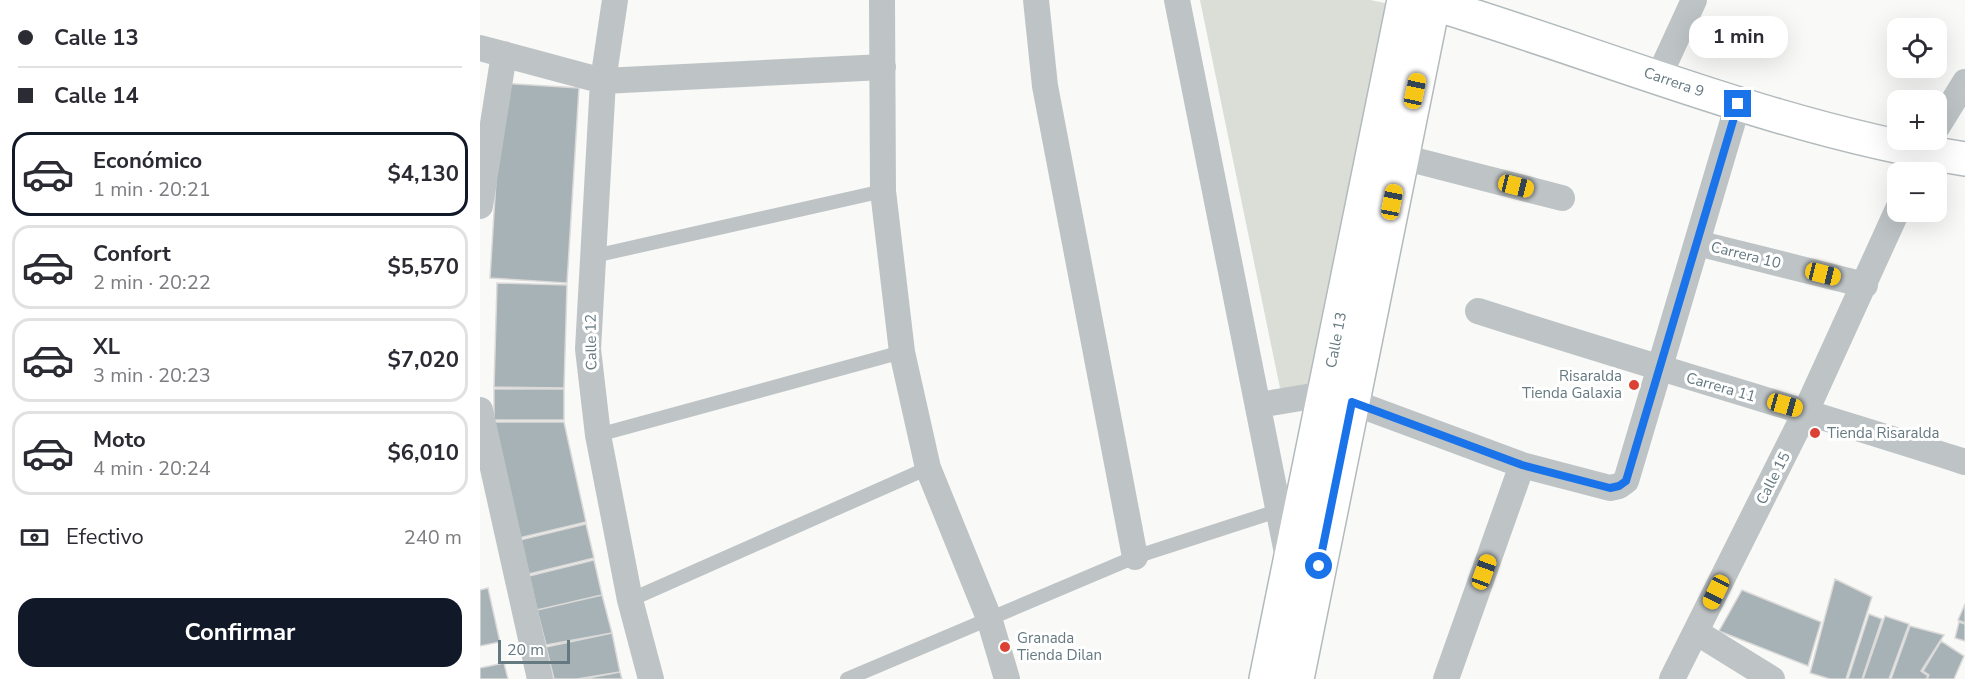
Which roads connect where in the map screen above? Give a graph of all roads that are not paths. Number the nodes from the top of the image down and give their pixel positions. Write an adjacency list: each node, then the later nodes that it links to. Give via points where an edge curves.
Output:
1 (615, 0): 10 (street, Calle 12)
2 (882, 0): 8 (street)
3 (1036, 0): 37 (street, via 1045,86)
4 (1178, 0): 29 (street)
5 (1694, 0): 9 (street)
6 (1423, 1): 9 (main road, Carrera 9); 16 (main road, Calle 13); 28 (main road, Calle 13)
7 (492, 51): 10 (street); 20 (street)
8 (884, 67): 10 (street); 18 (street)
9 (1659, 76): 12 (main road, Carrera 9)
10 (603, 81): 23 (street, Calle 12)
11 (1965, 82): 13 (street)
12 (1738, 104): 14 (main road, Carrera 9); 22 (street)
13 (1947, 112)
14 (1887, 139)
15 (1933, 150): 17 (main road, Carrera 9)
16 (1402, 157): 19 (street); 28 (main road, Calle 13)
17 (1965, 159)
18 (883, 191): 23 (lane); 26 (street)
19 (1562, 198)
20 (480, 206)
21 (1892, 222): 24 (street, Calle 15)
22 (1697, 243): 24 (street, Carrera 10); 27 (street)
23 (594, 256): 32 (street, Calle 12, via 588,349)
24 (1864, 285): 31 (street, Calle 15)
25 (1478, 311): 27 (street, Carrera 11)
26 (902, 352): 32 (lane); 35 (street)
27 (1660, 370): 31 (street, Carrera 11); 34 (street, via 1626,481 1619,486 1610,488)
28 (1339, 398): 29 (street); 34 (street); 38 (main road, Calle 13); 47 (main road, Calle 13)
29 (1259, 405): 36 (street)
30 (480, 410): 42 (street)
31 (1806, 411): 33 (street, Carrera 11); 41 (street, Calle 15)
32 (598, 435): 39 (street, Calle 12)
33 (1965, 462)
34 (1522, 465): 48 (street)
35 (928, 468): 39 (lane); 40 (street)
36 (1280, 510): 37 (lane); 38 (street)
37 (1135, 557): 40 (lane)
38 (1290, 567): 46 (main road, Calle 13)
39 (630, 600): 43 (street, Calle 12)
40 (989, 618): 44 (lane); 45 (street)
41 (1696, 632): 49 (street, Calle 15); 50 (street)
42 (540, 679)
43 (651, 679)
44 (847, 679)
45 (1007, 679)
46 (1266, 679)
47 (1297, 679)
48 (1446, 679)
49 (1672, 679)
50 (1772, 679)

